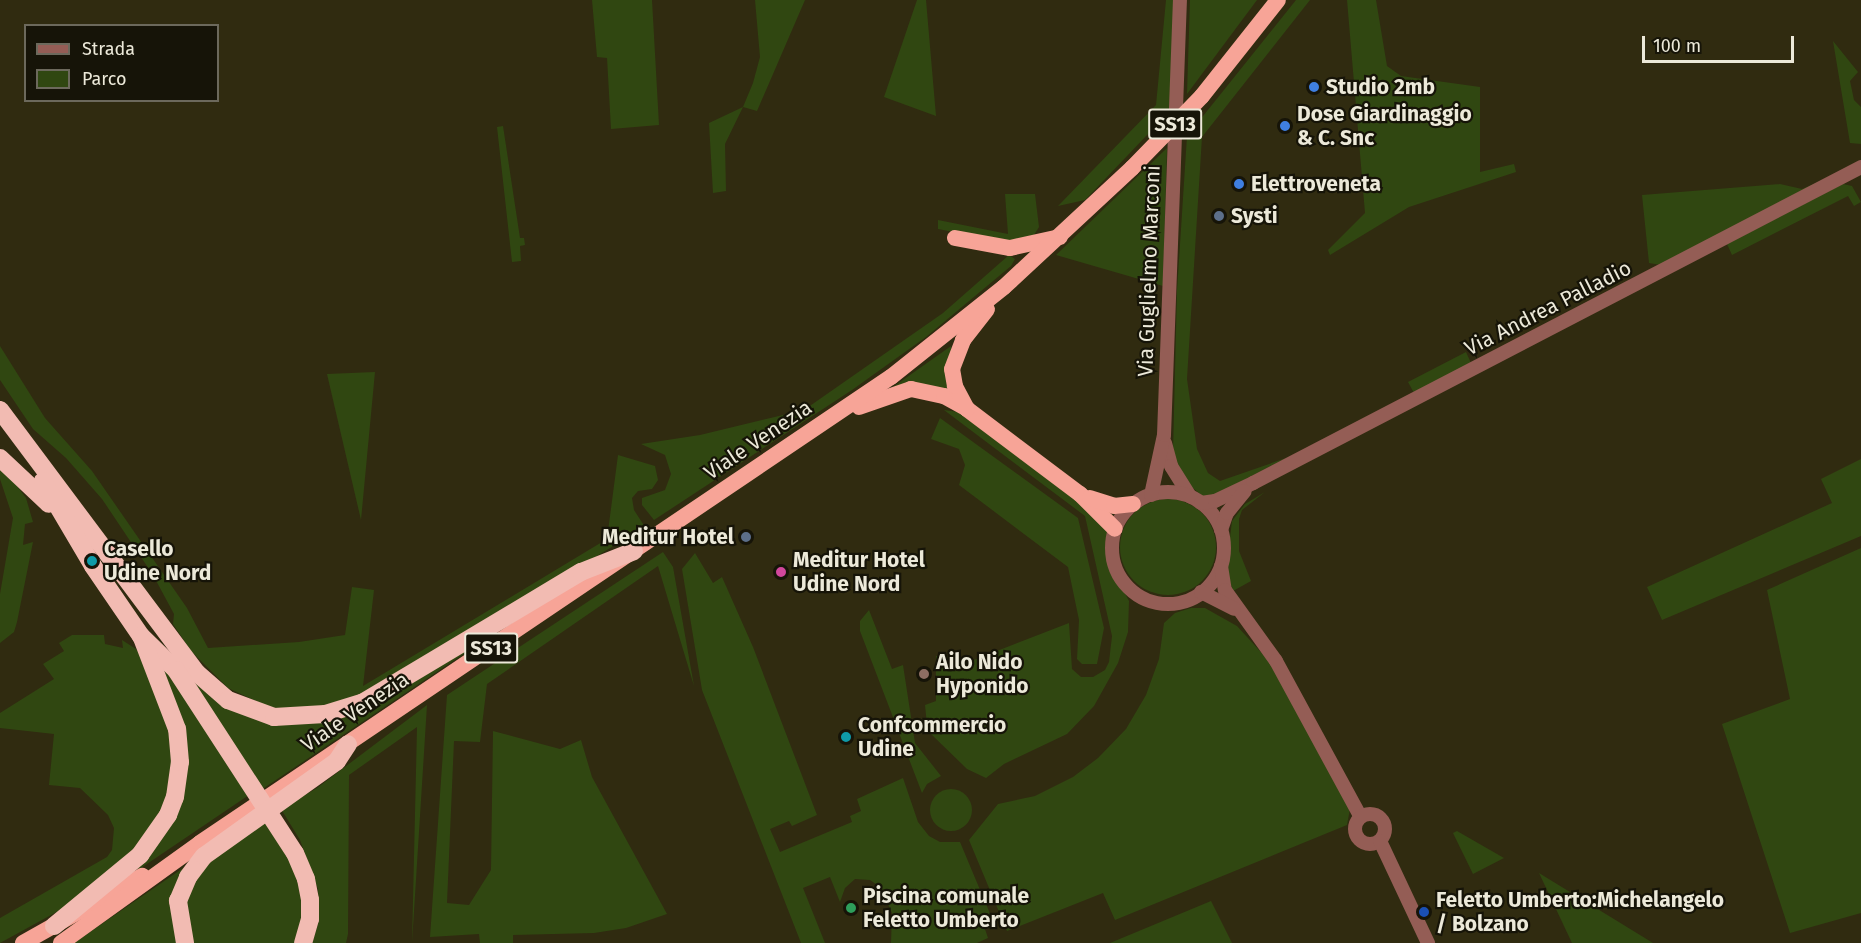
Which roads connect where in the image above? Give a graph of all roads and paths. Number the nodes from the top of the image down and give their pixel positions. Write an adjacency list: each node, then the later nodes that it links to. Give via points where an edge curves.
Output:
1 (1180, 0): 12 (street, Via Guglielmo Marconi)
2 (1278, 0): 4 (highway, Viale Venezia / SS13, via 1202,96)
3 (1861, 167): 14 (street, Via Andrea Palladio)
4 (1060, 237): 5 (highway, via 1010,248); 6 (highway, Viale Venezia / SS13)
5 (955, 238)
6 (1004, 287): 8 (highway, via 963,339 955,358 955,386); 11 (highway, Viale Venezia / SS13, via 891,377)
7 (0, 396): 19 (highway)
8 (967, 409): 11 (highway, via 932,392 911,390); 15 (highway)
9 (0, 410): 19 (highway)
10 (0, 420): 19 (highway)
11 (828, 420): 22 (highway, Viale Venezia / SS13)
12 (1164, 435): 16 (street, Via Guglielmo Marconi); 17 (street, Via Guglielmo Marconi, via 1171,466)
13 (0, 458): 19 (highway)
14 (1253, 483): 17 (street, Via Andrea Palladio, via 1215,501); 21 (street, Via Andrea Palladio, via 1234,502)
15 (1080, 494): 18 (highway, via 1107,505); 20 (highway)
16 (1150, 495): 17 (street, via 1170,492); 18 (street)
17 (1196, 500): 21 (street)
18 (1133, 504): 20 (street)
19 (75, 520): 25 (highway); 27 (highway)
20 (1115, 529): 24 (street, via 1114,564 1135,593 1152,601 1171,603)
21 (1221, 530): 23 (street)
22 (634, 551): 25 (highway, via 581,572 362,703 299,718 257,713 215,691 183,655); 29 (highway, Viale Venezia / SS13)
23 (1221, 564): 24 (street); 26 (street, via 1225,590)
24 (1201, 592): 26 (street)
25 (150, 607): 28 (highway)
26 (1237, 612): 30 (street, via 1276,661)
27 (141, 636): 28 (highway); 32 (highway, via 177,729 180,762 175,797 168,815 140,855)
28 (176, 670): 35 (highway, via 280,830 306,879 310,919)
29 (348, 744): 32 (highway, Viale Venezia / SS13); 34 (highway, via 337,761 204,856 188,877 178,901)
30 (1360, 816): 31 (street, via 1369,813 1382,819 1385,833); 31 (street, via 1355,824 1358,838 1366,844)
31 (1380, 841): 36 (street)
32 (57, 934): 33 (highway, Viale Venezia / SS13)
33 (23, 943)
34 (185, 943)
35 (303, 943)
36 (1428, 943)

